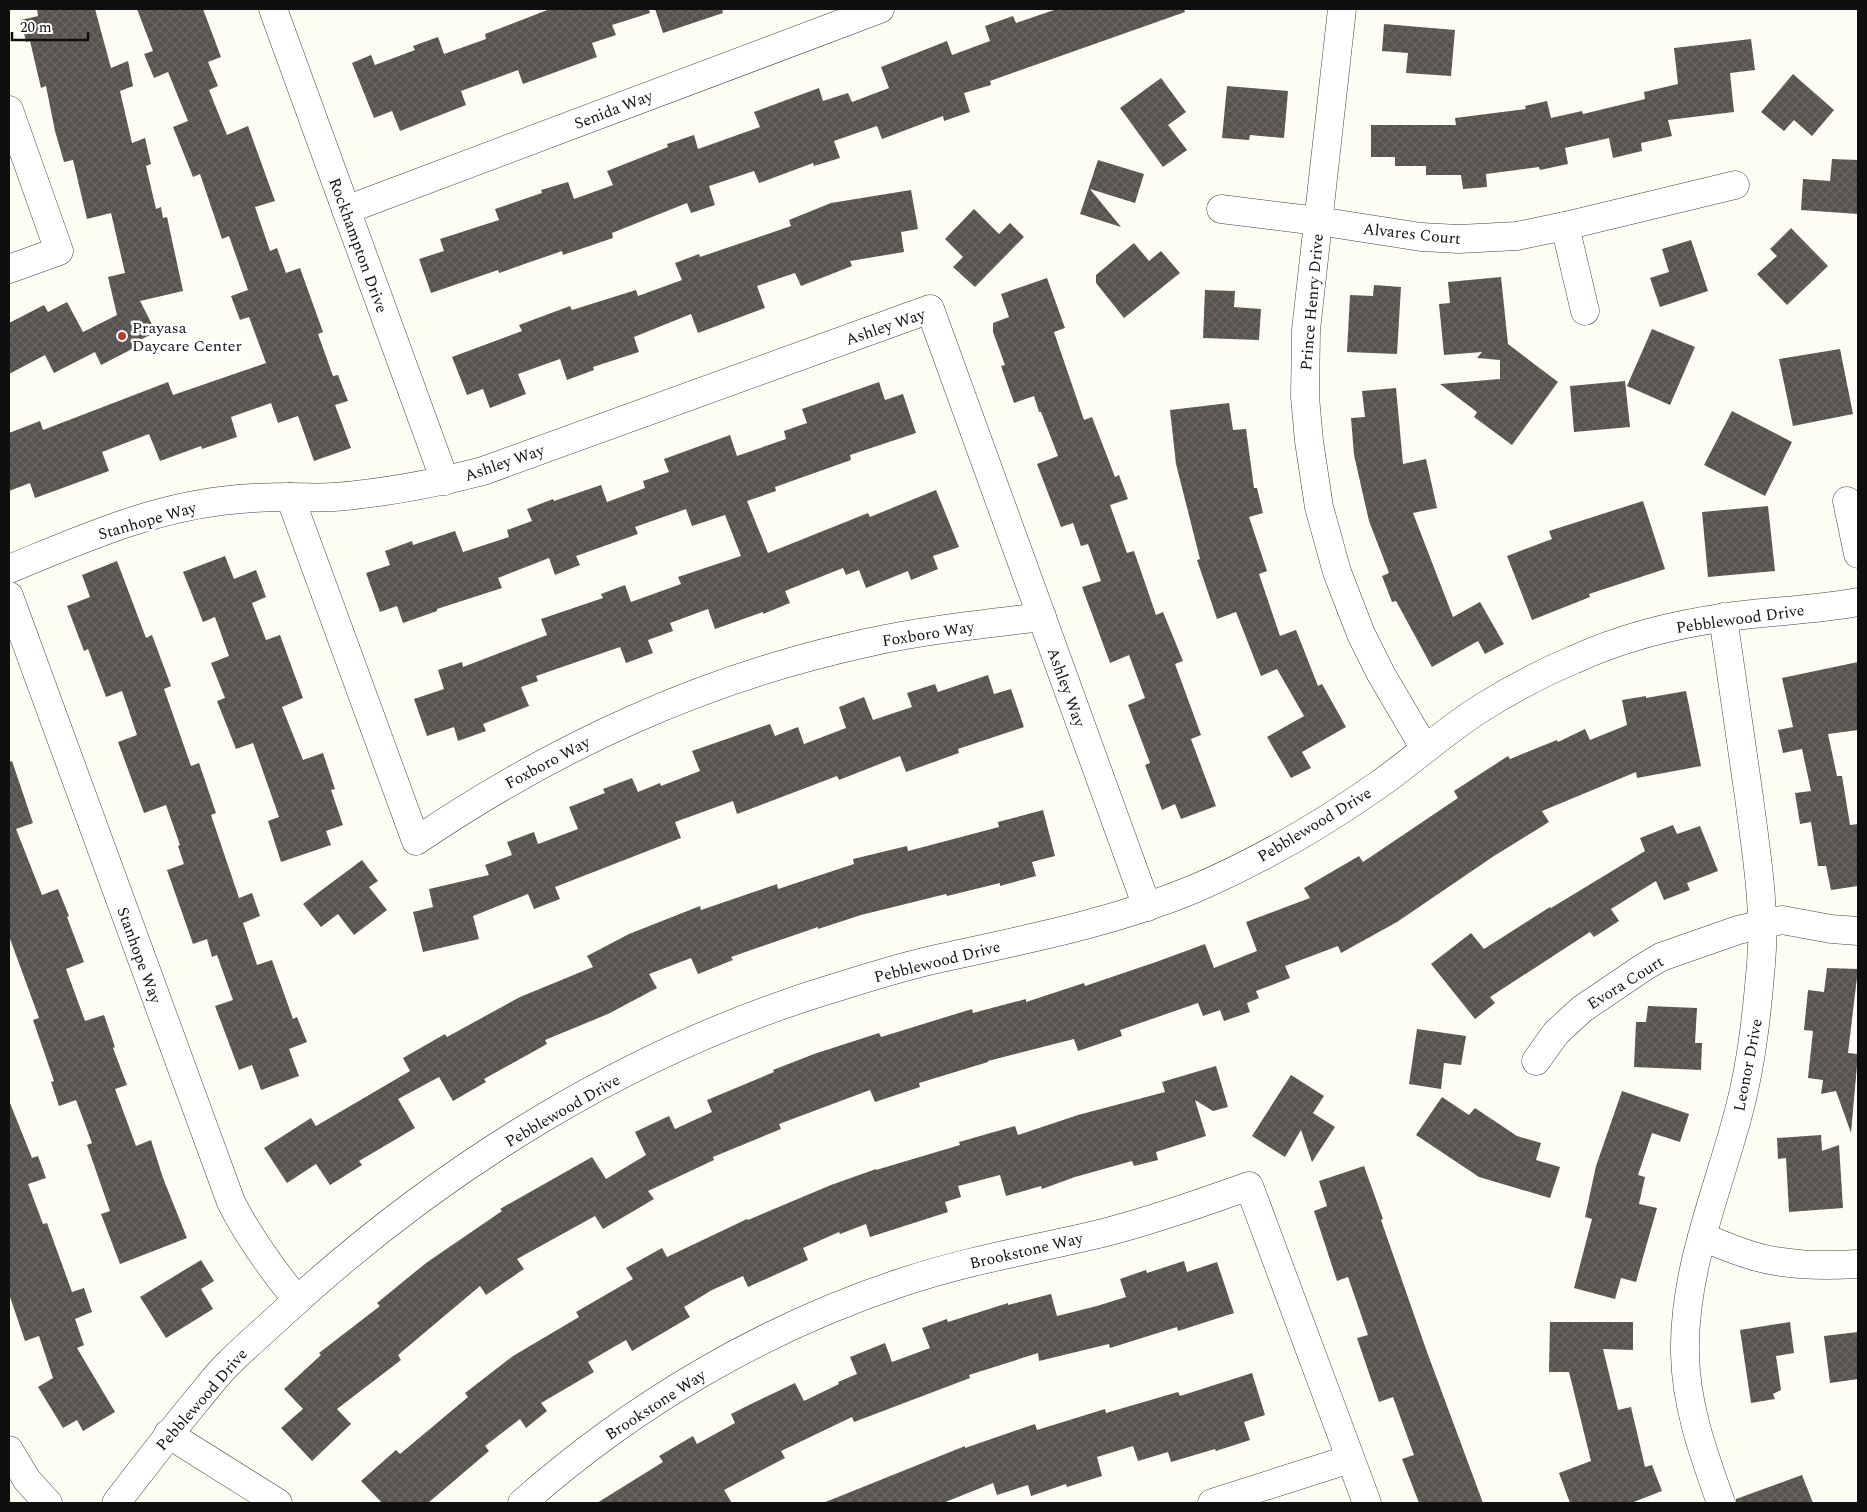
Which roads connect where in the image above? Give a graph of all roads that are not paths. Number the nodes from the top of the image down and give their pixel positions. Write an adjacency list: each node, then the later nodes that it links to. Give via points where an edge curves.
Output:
1 (273, 9): 8 (street, Rockhampton Drive)
2 (880, 9): 4 (street, Senida Way)
3 (1342, 9): 9 (street, Prince Henry Drive)
4 (819, 19): 8 (street, Senida Way)
5 (9, 110): 11 (street, via 59,251)
6 (1735, 185): 10 (street, Alvares Court)
7 (1221, 209): 9 (street, Prince Henry Drive)
8 (346, 210): 13 (street, Rockhampton Drive)
9 (1318, 221): 10 (street, Alvares Court, via 1421,237 1459,239 1517,236); 22 (street, Prince Henry Drive, via 1306,330 1305,397 1319,507 1337,572 1361,634)
10 (1565, 226): 12 (street)
11 (9, 269)
12 (1585, 311)
13 (444, 481): 14 (street, Ashley Way, via 390,492 331,497); 20 (street, Ashley Way, via 483,470 930,309)
14 (290, 496): 17 (street, Stanhope Way, via 219,501 164,512 111,528); 20 (street, Foxboro Way, via 416,841 469,805 544,762 620,724 701,691 783,664 866,643 951,627)
15 (1847, 501): 16 (street)
16 (1858, 554)
17 (9, 568)
18 (9, 596): 29 (street, Stanhope Way, via 231,1202 266,1261)
19 (1858, 602): 21 (street, Pebblewood Drive)
20 (1042, 617): 23 (street, Ashley Way)
21 (1723, 617): 22 (street, Pebblewood Drive, via 1676,626 1574,659 1481,708); 24 (street, Leonor Drive, via 1758,862)
22 (1425, 749): 23 (street, Pebblewood Drive, via 1384,782 1277,849)
23 (1147, 907): 29 (street, Pebblewood Drive, via 1086,926 936,959 839,986 745,1019 653,1059 564,1105 478,1158 397,1216)
24 (1762, 924): 25 (street, Evora Court, via 1782,920); 26 (street, Evora Court, via 1661,957 1644,967 1582,1009 1556,1033); 27 (street, Leonor Drive, via 1755,1034 1740,1107)
25 (1858, 931)
26 (1536, 1061)
27 (1702, 1237): 28 (street, via 1750,1255 1787,1263); 39 (street, Leonor Drive, via 1688,1301 1685,1354 1688,1389 1699,1441)
28 (1858, 1264)
29 (297, 1300): 30 (street, Pebblewood Drive, via 228,1364)
30 (168, 1434): 34 (street, Pebblewood Drive); 35 (street)
31 (9, 1450): 33 (street, via 27,1480)
32 (1350, 1459): 36 (street, Brookstone Way, via 1249,1186 1175,1213 976,1260 903,1282 814,1316 746,1348 680,1386 616,1427); 37 (street); 38 (street, Brookstone Way)
33 (48, 1503)
34 (116, 1503)
35 (278, 1503)
36 (522, 1503)
37 (1212, 1503)
38 (1367, 1503)
39 (1721, 1503)

